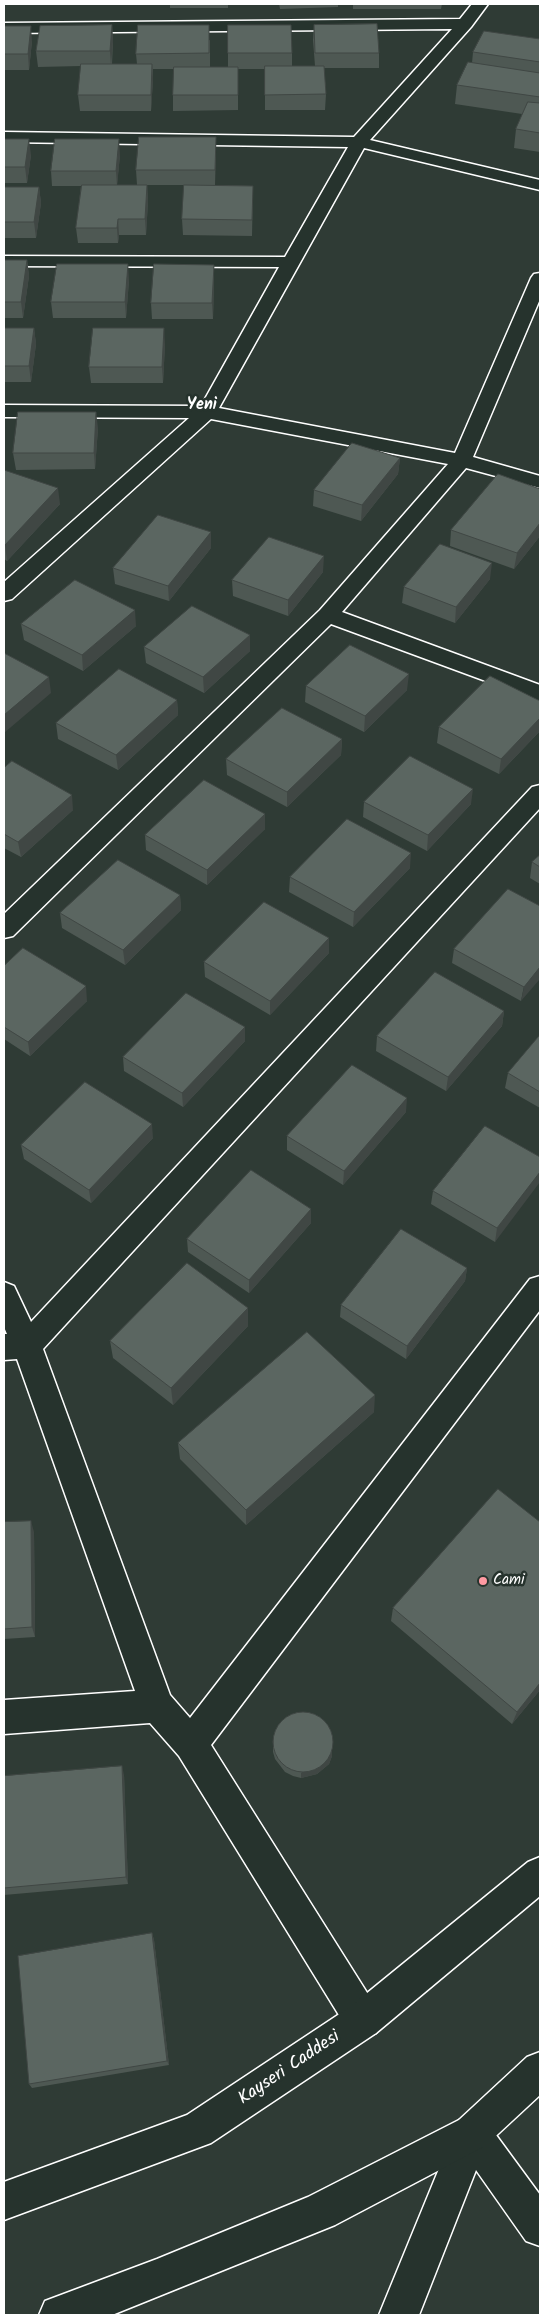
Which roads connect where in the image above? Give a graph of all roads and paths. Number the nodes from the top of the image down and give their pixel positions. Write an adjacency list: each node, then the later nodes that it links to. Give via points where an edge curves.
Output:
1 (480, 4): 2 (street)
2 (465, 24): 3 (street); 5 (street)
3 (4, 28)
4 (4, 137): 5 (street)
5 (359, 142): 6 (street); 8 (street)
6 (540, 185)
7 (4, 261): 8 (street)
8 (290, 262): 11 (street)
9 (540, 278): 12 (street)
10 (4, 411): 11 (street)
11 (207, 412): 12 (street); 14 (street)
12 (462, 460): 13 (street); 15 (street)
13 (540, 482)
14 (4, 594)
15 (328, 615): 16 (street); 18 (street)
16 (540, 693)
17 (540, 794): 21 (street)
18 (4, 929)
19 (540, 1288): 24 (street)
20 (4, 1295): 21 (street)
21 (15, 1346): 22 (street)
22 (156, 1706): 23 (street); 24 (street)
23 (4, 1717)
24 (191, 1744): 26 (street)
25 (540, 1874): 26 (street, Kayseri Caddesi)
26 (363, 2020): 29 (street, Kayseri Caddesi, via 198,2130)
27 (540, 2070): 28 (street)
28 (472, 2133): 30 (street); 31 (street, via 321,2211 157,2279); 32 (street)
29 (4, 2201)
30 (540, 2227)
31 (59, 2315)
32 (399, 2315)

